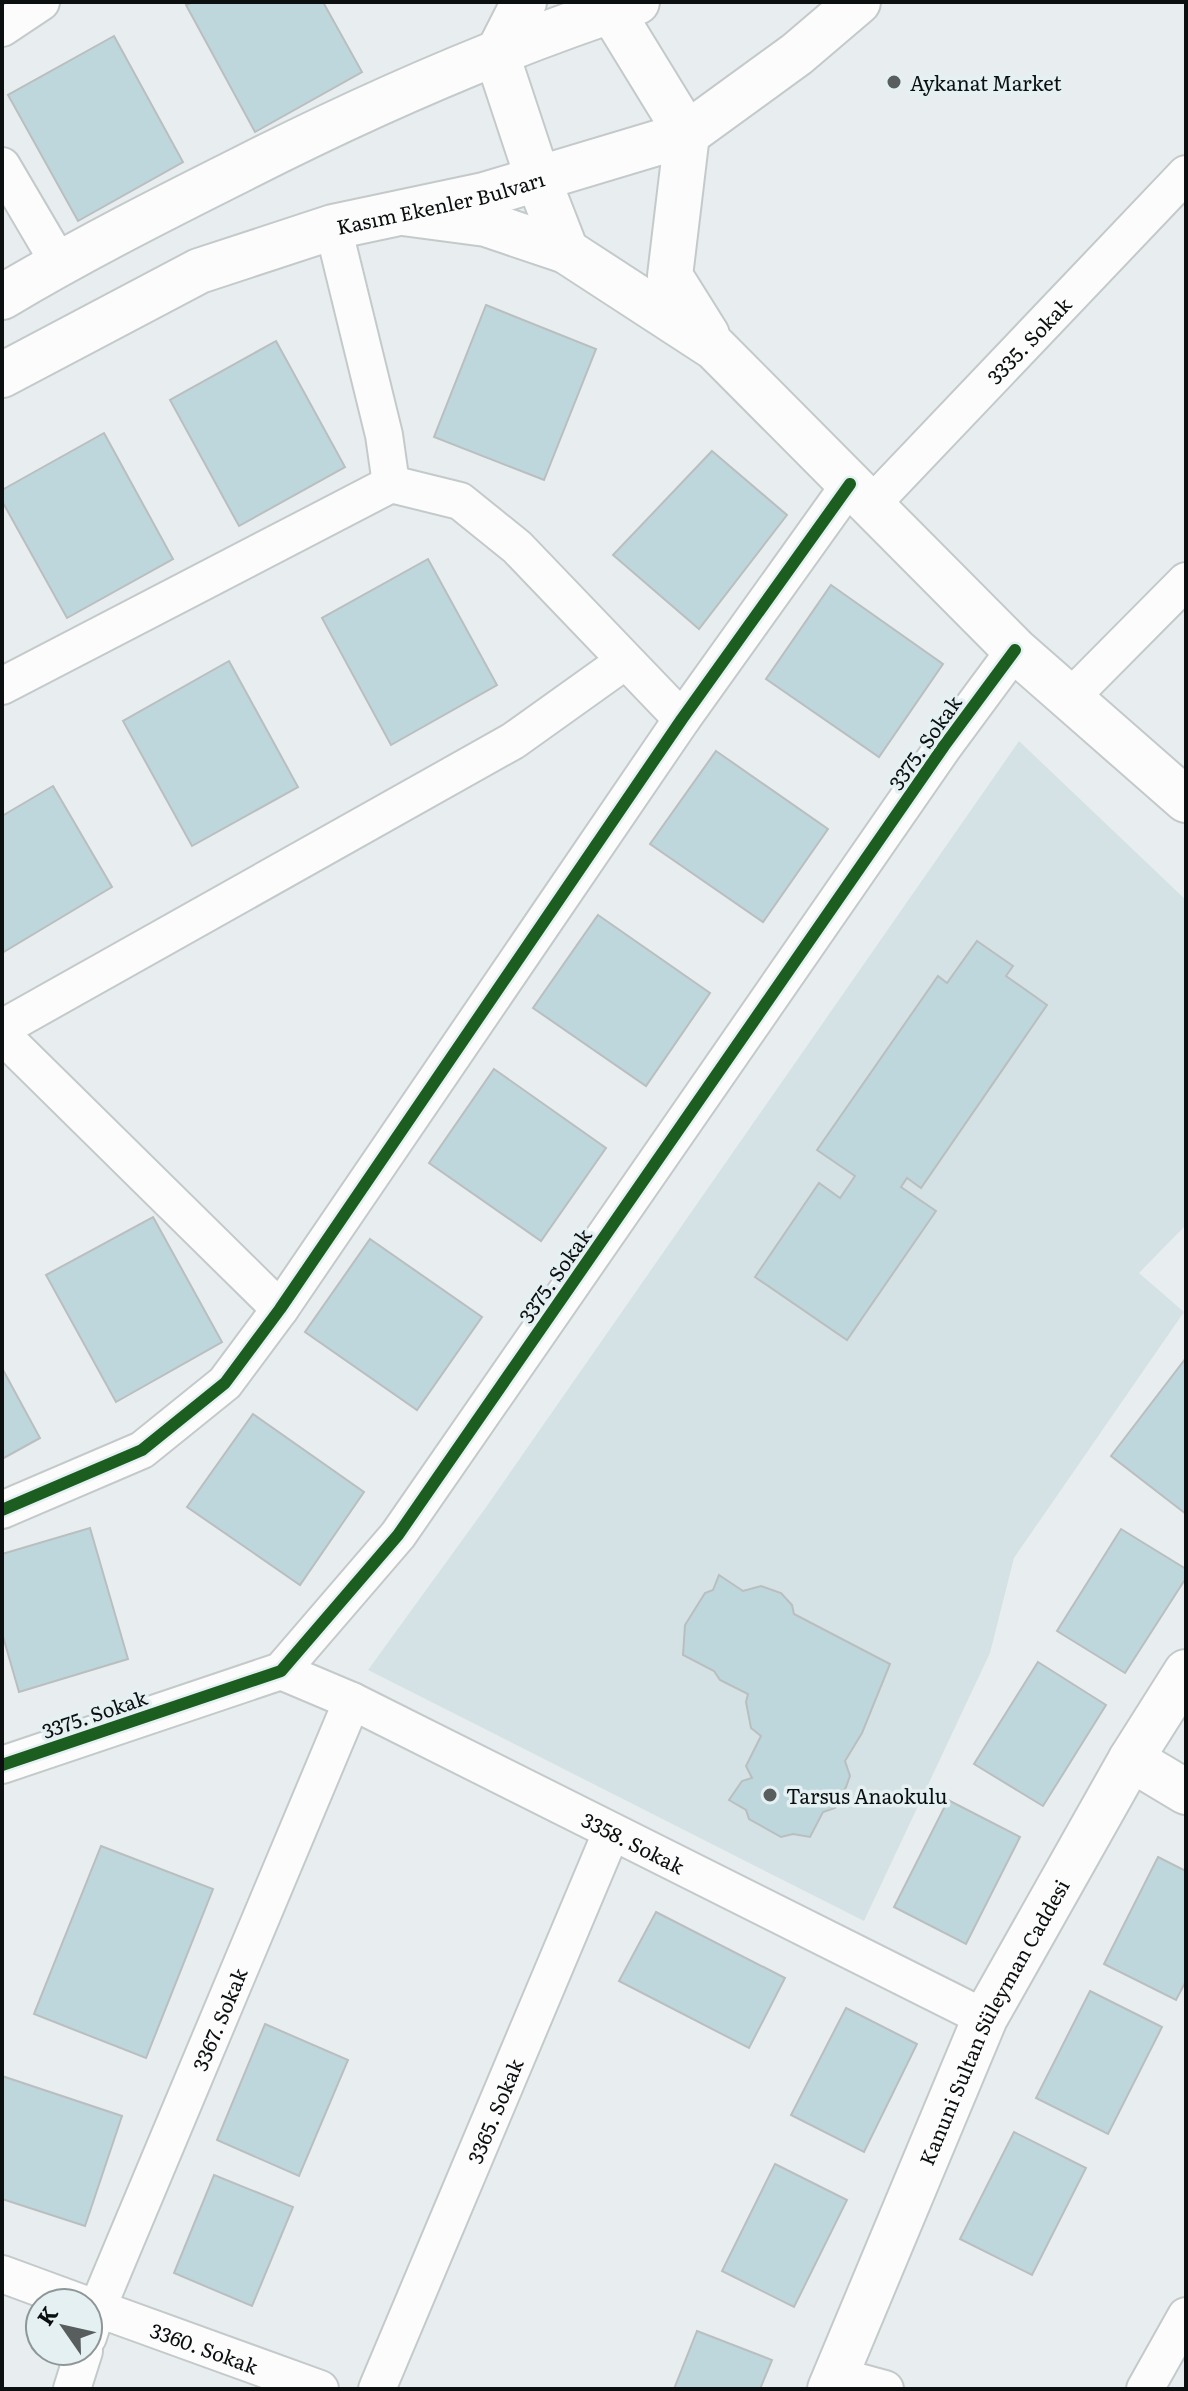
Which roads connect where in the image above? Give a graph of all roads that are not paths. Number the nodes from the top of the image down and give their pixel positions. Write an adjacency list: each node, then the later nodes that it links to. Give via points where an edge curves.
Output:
1 (41, 2): 5 (street)
2 (524, 2): 6 (street)
3 (858, 2): 7 (street, Kasım Ekenler Bulvarı)
4 (624, 6): 6 (street); 7 (street)
5 (2, 28)
6 (497, 55): 10 (street); 14 (street, via 301,139)
7 (687, 134): 10 (street, Kasım Ekenler Bulvarı); 16 (street, via 670,276)
8 (2, 166): 14 (street)
9 (1186, 174): 19 (street, 3335. Sokak)
10 (538, 179): 11 (street, Kasım Ekenler Bulvarı); 13 (street)
11 (403, 213): 12 (street, Kasım Ekenler Bulvarı); 13 (street, via 486,224)
12 (333, 227): 17 (street, Kasım Ekenler Bulvarı, via 199,271); 18 (street)
13 (566, 251): 16 (street)
14 (59, 263): 15 (street)
15 (2, 297)
16 (715, 348): 19 (street)
17 (2, 375)
18 (391, 484): 22 (street, via 460,501 517,547); 23 (street)
19 (861, 495): 21 (street); 25 (street, 3335. Sokak)
20 (1186, 581): 24 (street)
21 (1015, 650): 24 (street); 31 (street, 3375. Sokak, via 398,1535)
22 (625, 661): 25 (street); 27 (street, via 513,741)
23 (2, 686)
24 (1070, 698): 26 (street)
25 (682, 719): 29 (street, 3335. Sokak)
26 (1186, 800)
27 (2, 1028)
28 (2, 1035): 29 (street)
29 (280, 1309): 30 (street, 3335. Sokak, via 225,1383 142,1450)
30 (2, 1510)
31 (281, 1671): 33 (street, 3358. Sokak); 35 (street, 3375. Sokak)
32 (1186, 1672): 34 (street, Kanuni Sultan Süleyman Caddesi)
33 (352, 1701): 37 (street, 3358. Sokak); 41 (street, 3367. Sokak)
34 (1131, 1759): 36 (street); 38 (street, Kanuni Sultan Süleyman Caddesi)
35 (2, 1765)
36 (1186, 1792)
37 (611, 1833): 38 (street, 3358. Sokak); 48 (street, 3365. Sokak)
38 (985, 2018): 45 (street, Kanuni Sultan Süleyman Caddesi)
39 (2, 2274): 40 (street, 3360. Sokak)
40 (31, 2287)
41 (100, 2287)
42 (1186, 2316): 50 (street)
43 (104, 2318): 47 (street, 3360. Sokak)
44 (79, 2367): 46 (street)
45 (834, 2383): 49 (street)
46 (72, 2389)
47 (320, 2389)
48 (377, 2389)
49 (885, 2389)
50 (1145, 2389)

